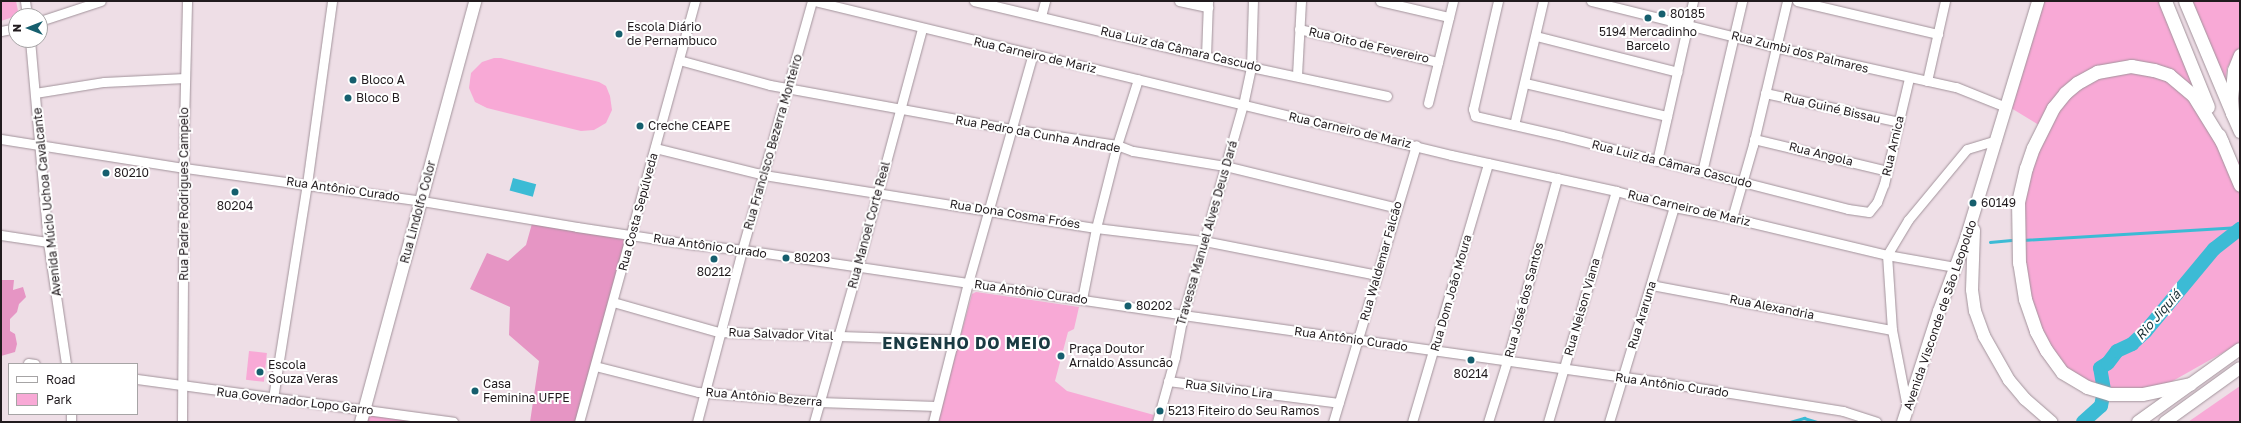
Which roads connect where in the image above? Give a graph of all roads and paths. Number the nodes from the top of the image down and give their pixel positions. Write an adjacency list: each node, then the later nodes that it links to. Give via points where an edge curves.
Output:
1 (101, 1): 29 (street)
2 (187, 1): 46 (street, Rua Padre Rodrigues Campelo)
3 (332, 1): 82 (street)
4 (475, 1): 86 (main road, Rua Lindolfo Color)
5 (695, 1): 41 (street, Rua Costa Sepúlveda)
6 (813, 1): 31 (street, Rua Carneiro de Mariz); 51 (street, Rua Francisco Bezerra Monteiro)
7 (974, 1): 25 (street, Rua Luiz da Câmara Cascudo)
8 (1045, 1): 27 (street)
9 (1179, 1): 26 (street)
10 (1253, 1): 43 (street, Travessa Manuel Alves Deus Dará)
11 (1301, 1): 32 (street)
12 (1380, 1): 28 (street)
13 (1453, 1): 28 (street)
14 (1498, 1): 62 (street, Rua Luiz da Câmara Cascudo, via 1473,109 1474,115)
15 (1543, 1): 34 (street)
16 (1591, 1): 30 (street, Rua Zumbi dos Palmares)
17 (1693, 1): 30 (street)
18 (1742, 1): 35 (street)
19 (1786, 1): 36 (street)
20 (1797, 1): 33 (street)
21 (1946, 1): 33 (street)
22 (2038, 1): 57 (main road, Avenida Visconde de São Leopoldo)
23 (2165, 1): 68 (highway)
24 (2185, 1): 59 (highway)
25 (996, 4): 27 (street, Rua Luiz da Câmara Cascudo)
26 (1208, 4): 40 (street)
27 (1041, 16): 40 (street, Rua Luiz da Câmara Cascudo)
28 (1449, 17): 42 (street)
29 (48, 18)
30 (1688, 25): 35 (street, Rua Zumbi dos Palmares); 44 (street)
31 (922, 28): 38 (street, Rua Carneiro de Mariz); 58 (street, Rua Manoel Corte Real)
32 (1299, 29): 42 (street, Rua Oito de Fevereiro); 45 (street)
33 (1938, 34): 49 (street)
34 (1536, 36): 44 (street); 50 (street)
35 (1734, 36): 36 (street, Rua Zumbi dos Palmares); 78 (street)
36 (1775, 47): 47 (street, Rua Zumbi dos Palmares); 53 (street)
37 (31, 48): 52 (street, Avenida Múcio Uchoa Cavalcante)
38 (1034, 54): 48 (street, Rua Carneiro de Mariz); 63 (street)
39 (2240, 55): 59 (highway, via 2232,84)
40 (1206, 56): 43 (street, Rua Luiz da Câmara Cascudo)
41 (679, 60): 51 (street, Rua Pedro da Cunha Andrade); 72 (street, Rua Costa Sepúlveda)
42 (1438, 62): 55 (street)
43 (1251, 67): 45 (street, Rua Luiz da Câmara Cascudo); 56 (street, Travessa Manuel Alves Deus Dará)
44 (1678, 72): 60 (street)
45 (1297, 75): 54 (street, Rua Luiz da Câmara Cascudo)
46 (185, 78): 52 (street, via 104,82); 76 (street, Rua Padre Rodrigues Campelo)
47 (1909, 78): 49 (street, Rua Zumbi dos Palmares); 61 (street, Rua Arnica)
48 (1138, 79): 56 (street, Rua Carneiro de Mariz); 70 (street)
49 (1927, 81): 57 (street, Rua Zumbi dos Palmares, via 1961,89)
50 (1525, 83): 60 (street); 62 (street)
51 (789, 89): 58 (street, Rua Pedro da Cunha Andrade); 79 (street, Rua Francisco Bezerra Monteiro)
52 (35, 93): 69 (street, Avenida Múcio Uchoa Cavalcante)
53 (1765, 93): 61 (street, Rua Guiné Bissau); 66 (street)
54 (1387, 96)
55 (1428, 103)
56 (1244, 105): 71 (street, Rua Carneiro de Mariz); 75 (street, Travessa Manuel Alves Deus Dará)
57 (2006, 107): 67 (main road, Avenida Visconde de São Leopoldo)
58 (900, 109): 63 (street, Rua Pedro da Cunha Andrade); 85 (street, Rua Manoel Corte Real)
59 (2232, 113): 64 (highway)
60 (1667, 116): 73 (street)
61 (1899, 122): 77 (street, Rua Arnica)
62 (1514, 125): 73 (street, Rua Luiz da Câmara Cascudo)
63 (1011, 129): 70 (street, Rua Pedro da Cunha Andrade); 89 (street)
64 (2240, 131)
65 (1, 139): 69 (street, Rua Antônio Curado)
66 (1754, 139): 77 (street, Rua Angola); 81 (street)
67 (1997, 140): 91 (main road, Avenida Visconde de São Leopoldo); 99 (street, via 1967,149 1908,220)
68 (2222, 142): 83 (highway); 123 (highway, via 2193,95 2169,76 2154,70 2131,66 2118,67 2089,75 2059,99 2034,148 2020,192 2019,263 2029,315 2046,350 2062,372 2087,388 2119,395 2156,392)
69 (39, 144): 76 (street, Rua Antônio Curado); 97 (street, Avenida Múcio Uchoa Cavalcante)
70 (1117, 145): 75 (street, Rua Pedro da Cunha Andrade, via 1133,152); 93 (street)
71 (1416, 145): 74 (street, Rua Carneiro de Mariz); 88 (street, Rua Waldemar Falcão)
72 (655, 148): 79 (street, Rua Dona Cosma Fróes); 95 (street, Rua Costa Sepúlveda)
73 (1657, 161): 78 (street, Rua Luiz da Câmara Cascudo)
74 (1488, 163): 80 (street, Rua Carneiro de Mariz); 114 (street, Rua Dom João Moura)
75 (1225, 166): 88 (street, Rua Pedro da Cunha Andrade); 96 (street, Travessa Manuel Alves Deus Dará)
76 (185, 168): 82 (street, Rua Antônio Curado); 124 (street, Rua Padre Rodrigues Campelo)
77 (1887, 171): 90 (street, Rua Arnica, via 1877,202)
78 (1702, 172): 81 (street, Rua Luiz da Câmara Cascudo)
79 (764, 175): 85 (street, Rua Dona Cosma Fróes); 98 (street, Rua Francisco Bezerra Monteiro)
80 (1557, 178): 84 (street, Rua Carneiro de Mariz); 115 (street, Rua José dos Santos)
81 (1743, 182): 90 (street, Rua Luiz da Câmara Cascudo, via 1848,209); 92 (street)
82 (307, 184): 86 (street, Rua Antônio Curado); 126 (street)
83 (2240, 185)
84 (1616, 191): 87 (street, Rua Carneiro de Mariz); 119 (street, Rua Nelson Viana)
85 (878, 192): 89 (street, Rua Dona Cosma Fróes); 100 (street, Rua Manoel Corte Real)
86 (422, 200): 95 (street, Rua Antônio Curado); 130 (main road, Rua Lindolfo Color)
87 (1674, 207): 92 (street, Rua Carneiro de Mariz); 104 (street, Rua Araruna)
88 (1397, 208): 102 (street, Rua Waldemar Falcão)
89 (989, 210): 93 (street, Rua Dona Cosma Fróes); 103 (street)
90 (1871, 211)
91 (1975, 211): 101 (main road, Avenida Visconde de São Leopoldo); 149 (main road, via 1972,268 1975,311 1984,336 2024,399)
92 (1732, 218): 99 (street, Rua Carneiro de Mariz)
93 (1096, 228): 96 (street, Rua Dona Cosma Fróes); 105 (street)
94 (1, 235): 97 (street)
95 (631, 235): 98 (street, Rua Antônio Curado); 106 (street, Rua Costa Sepúlveda)
96 (1204, 241): 102 (street, Rua Dona Cosma Fróes); 107 (street, Travessa Manuel Alves Deus Dará)
97 (48, 242): 116 (street, Avenida Múcio Uchoa Cavalcante)
98 (742, 250): 100 (street, Rua Antônio Curado); 109 (street, Rua Francisco Bezerra Monteiro)
99 (1887, 255): 101 (street, Rua Carneiro de Mariz); 108 (street)
100 (858, 266): 103 (street, Rua Antônio Curado); 110 (street, Rua Manoel Corte Real)
101 (1955, 267): 131 (main road, Avenida Visconde de São Leopoldo)
102 (1377, 275): 111 (street, Rua Waldemar Falcão)
103 (968, 283): 105 (street, Rua Antônio Curado); 112 (street)
104 (1651, 284): 108 (street, Rua Alexandria); 120 (street, Rua Araruna)
105 (1082, 299): 107 (street, Rua Antônio Curado)
106 (613, 302): 109 (street, Rua Salvador Vital); 117 (street, Rua Costa Sepúlveda)
107 (1183, 315): 111 (street, Rua Antônio Curado); 122 (street, Travessa Manuel Alves Deus Dará)
108 (1892, 330): 131 (street)
109 (721, 332): 110 (street, Rua Salvador Vital); 125 (street, Rua Francisco Bezerra Monteiro)
110 (838, 335): 112 (street, Rua Salvador Vital); 127 (street, Rua Manoel Corte Real)
111 (1358, 339): 114 (street, Rua Antônio Curado); 128 (street, Rua Waldemar Falcão)
112 (953, 340): 129 (street)
113 (2240, 349): 123 (main road)
114 (1434, 350): 115 (street, Rua Antônio Curado); 142 (street, Rua Dom João Moura)
115 (1507, 360): 119 (street, Rua Antônio Curado); 143 (street, Rua José dos Santos)
116 (66, 363)
117 (595, 366): 125 (street, Rua Antônio Bezerra); 136 (street, Rua Costa Sepúlveda)
118 (2240, 368): 151 (main road)
119 (1564, 369): 120 (street, Rua Antônio Curado); 144 (street, Rua Nelson Viana)
120 (1622, 378): 132 (street, Rua Antônio Curado, via 1764,398); 145 (street, Rua Araruna)
121 (138, 379): 124 (street, Rua Governador Lopo Garro)
122 (1168, 381): 128 (street, Rua Silvino Lira); 140 (street, Travessa Manuel Alves Deus Dará)
123 (2190, 384): 150 (main road)
124 (183, 386): 126 (street, Rua Governador Lopo Garro); 133 (street, Rua Padre Rodrigues Campelo)
125 (704, 392): 127 (street, Rua Antônio Bezerra); 137 (street, Rua Francisco Bezerra Monteiro)
126 (273, 398): 130 (street, Rua Governador Lopo Garro)
127 (819, 402): 129 (street, Rua Antônio Bezerra); 138 (street, Rua Manoel Corte Real)
128 (1339, 403): 141 (street, Rua Waldemar Falcão)
129 (936, 406): 139 (street)
130 (364, 409): 134 (main road, Rua Lindolfo Color); 135 (street, Rua Governador Lopo Garro)
131 (1908, 409): 148 (main road, Avenida Visconde de São Leopoldo)
132 (1853, 414): 146 (street); 147 (street, Rua Antônio Curado)
133 (182, 422)
134 (361, 422)
135 (453, 422)
136 (579, 422)
137 (697, 422)
138 (814, 422)
139 (933, 422)
140 (1157, 422)
141 (1333, 422)
142 (1412, 422)
143 (1488, 422)
144 (1548, 422)
145 (1609, 422)
146 (1847, 422)
147 (1876, 422)
148 (1903, 422)
149 (2051, 422)
150 (2138, 422)
151 (2165, 422)

